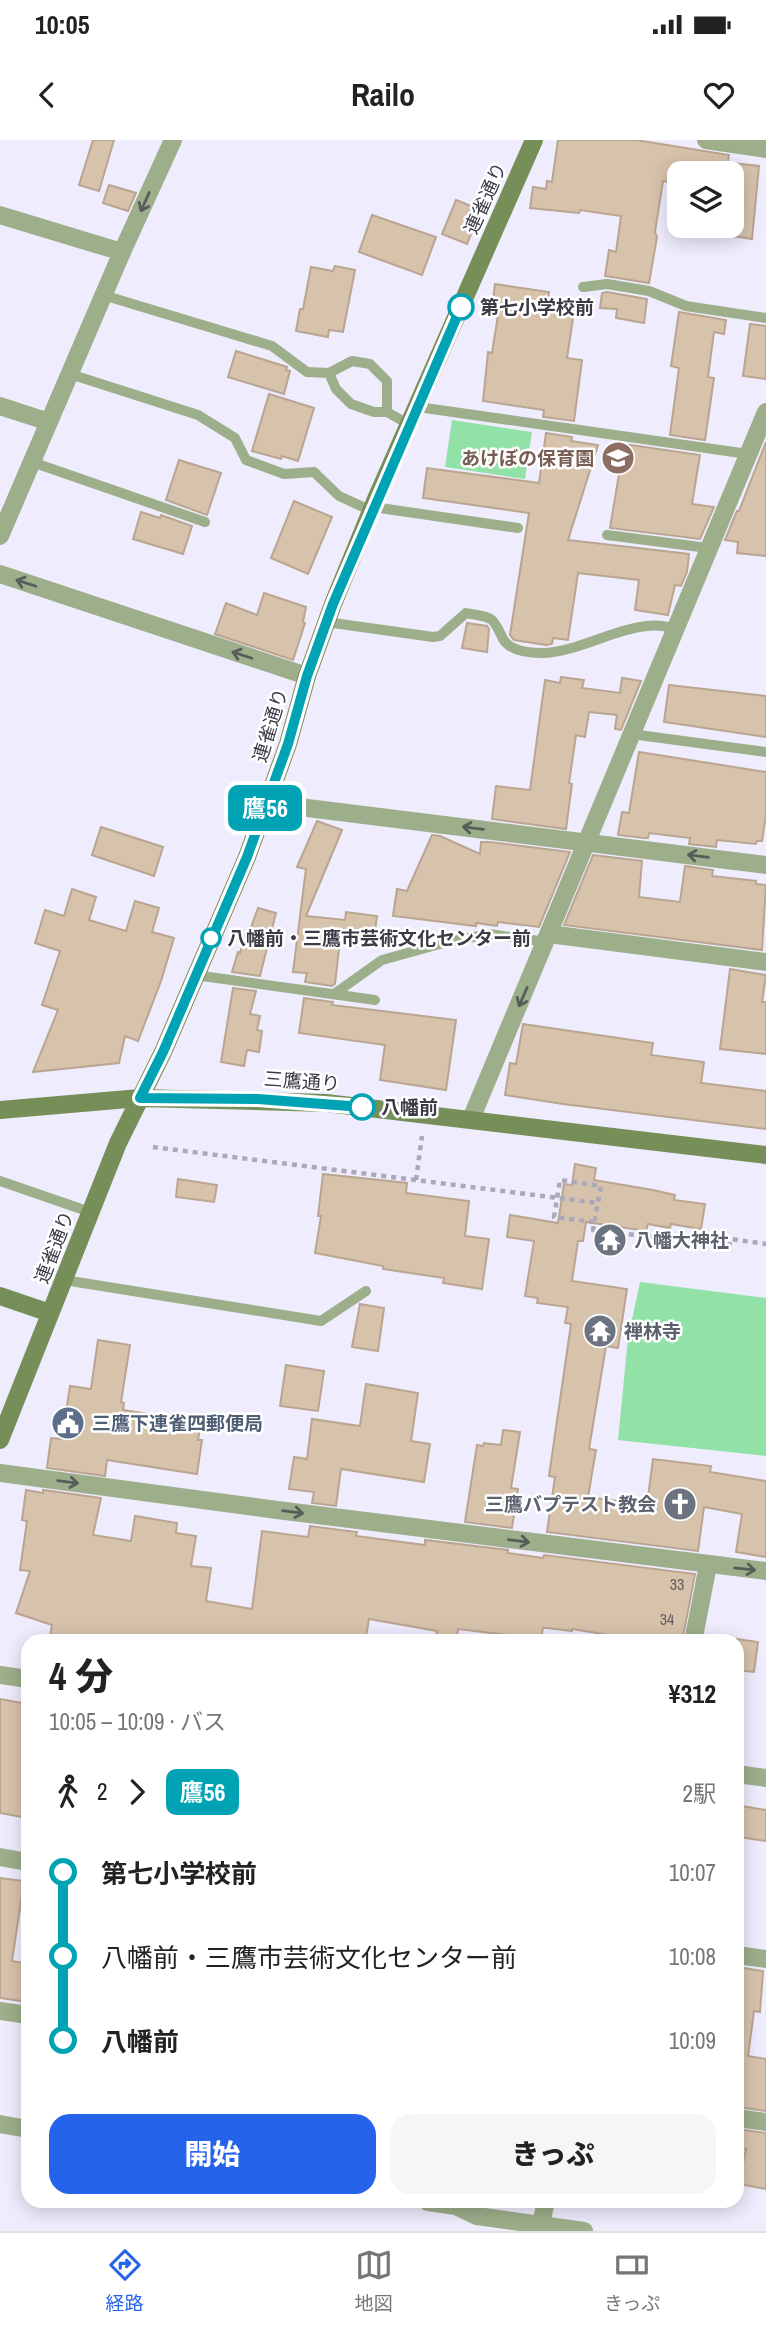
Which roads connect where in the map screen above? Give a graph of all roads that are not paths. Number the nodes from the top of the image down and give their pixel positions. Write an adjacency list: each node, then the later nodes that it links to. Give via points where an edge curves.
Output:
1 (173, 140): 6 (street, one-way to 6)
2 (534, 140): 13 (main road, 連雀通り)
3 (706, 140): 4 (street)
4 (766, 149)
5 (0, 215): 6 (street)
6 (122, 252): 8 (street)
7 (583, 287): 9 (lane, via 607,284 649,291 686,306)
8 (103, 295): 10 (lane, via 272,346 307,372); 11 (street)
9 (766, 318)
10 (329, 373): 14 (lane, via 336,389 351,404); 14 (lane, via 352,361 370,364 387,381)
11 (70, 374): 16 (street); 20 (lane, via 198,415 235,438 246,460 284,474 314,472 339,496)
12 (0, 406): 16 (street)
13 (418, 407): 17 (main road, 連雀通り); 18 (lane)
14 (387, 412): 17 (lane)
15 (766, 412): 18 (street)
16 (49, 422): 19 (street)
17 (410, 425): 20 (main road, 連雀通り)
18 (755, 450): 25 (street)
19 (32, 462): 21 (lane); 24 (street)
20 (372, 509): 22 (lane); 27 (main road, 連雀通り)
21 (205, 522)
22 (518, 528)
23 (607, 535): 25 (lane)
24 (0, 536)
25 (708, 548): 28 (street)
26 (0, 574): 29 (street, one-way to 26)
27 (326, 622): 28 (lane, via 433,637 466,613 494,621 512,648 545,653 587,645 622,631 653,626); 29 (main road, 連雀通り)
28 (674, 629): 30 (street)
29 (307, 676): 32 (main road, 連雀通り)
30 (631, 734): 31 (lane); 33 (street)
31 (766, 752)
32 (267, 803): 33 (street, one-way to 32); 37 (main road, 連雀通り)
33 (586, 841): 34 (street, one-way to 33); 35 (street)
34 (766, 865)
35 (547, 938): 36 (street); 38 (lane, via 489,934 447,942 382,960); 42 (street, one-way to 42)
36 (766, 962)
37 (195, 975): 38 (lane); 40 (main road, 連雀通り)
38 (334, 994): 39 (lane)
39 (375, 1000)
40 (140, 1098): 41 (main road, 三鷹通り); 42 (main road, 三鷹通り, via 326,1103); 45 (main road, 連雀通り)
41 (0, 1110)
42 (471, 1119): 43 (main road, 三鷹通り)
43 (766, 1155)
44 (0, 1181): 45 (lane)
45 (90, 1212): 46 (main road, 連雀通り)
46 (64, 1280): 47 (lane, via 321,1321); 49 (main road, 連雀通り)
47 (366, 1291)
48 (0, 1296): 49 (main road)
49 (50, 1313): 50 (main road, 連雀通り)
50 (0, 1440)
51 (0, 1473): 52 (street, one-way to 52)
52 (709, 1565): 53 (street, one-way to 53); 54 (street)
53 (766, 1571)
54 (695, 1634)
55 (0, 1675): 56 (street)
56 (21, 1678)
57 (744, 1775): 58 (street)
58 (766, 1778)
59 (0, 1857): 60 (street)
60 (21, 1861)
61 (744, 1956): 62 (street)
62 (766, 1959)
63 (0, 2011): 64 (street)
64 (21, 2014)
65 (744, 2119): 66 (street)
66 (766, 2122)
67 (0, 2124): 68 (street)
68 (21, 2128)
69 (460, 2208): 71 (street, via 477,2216)
70 (545, 2208): 71 (street)
71 (540, 2228): 72 (street)
72 (584, 2231)

